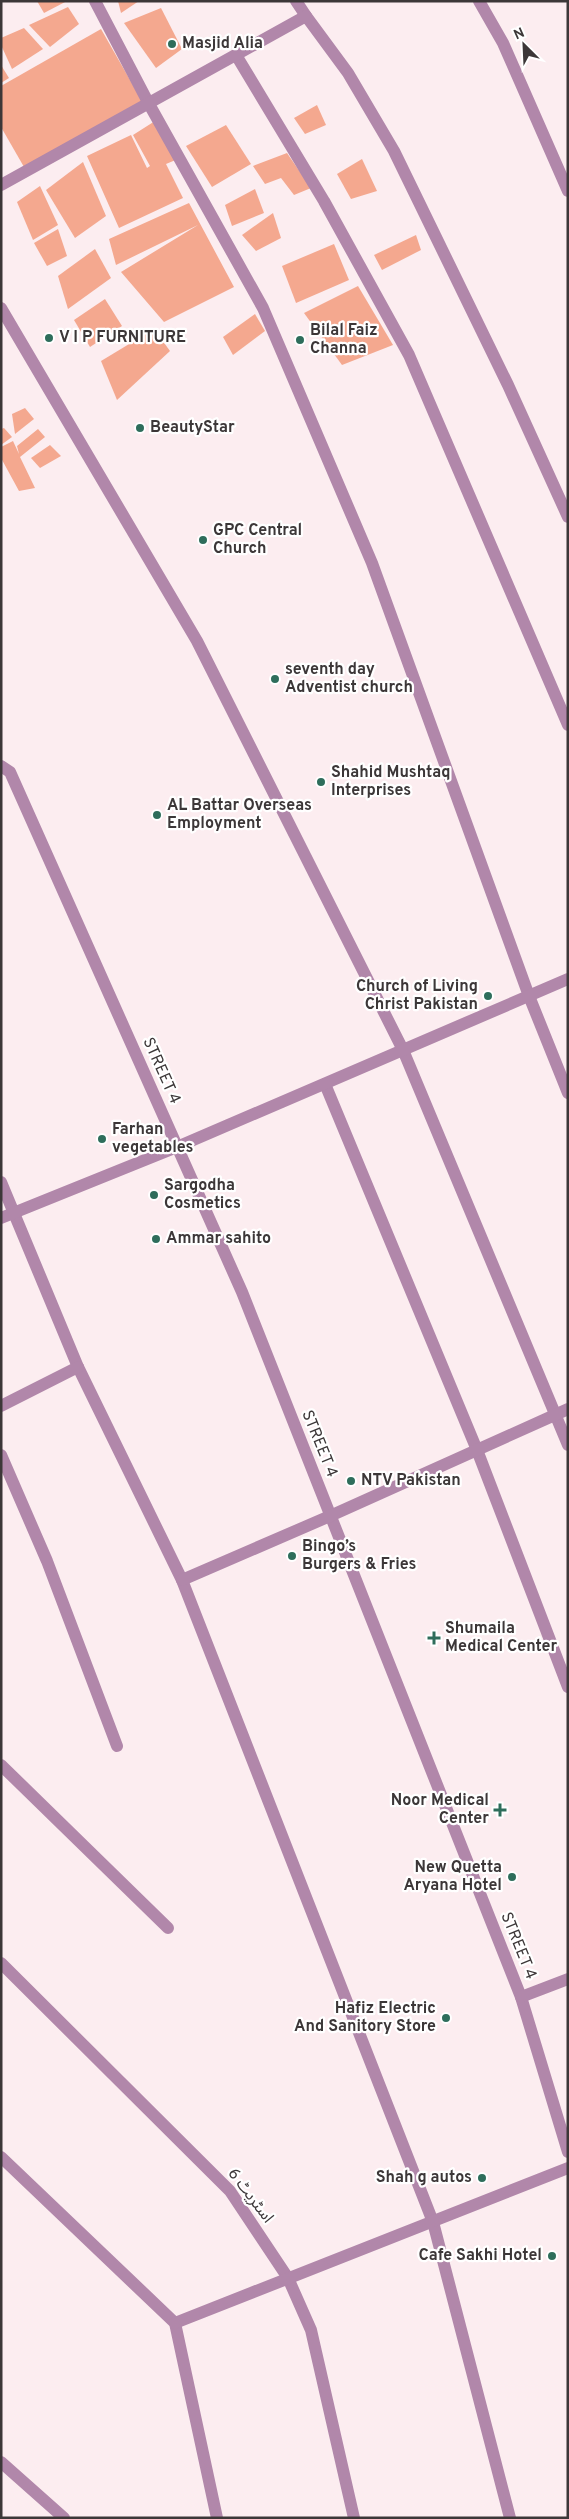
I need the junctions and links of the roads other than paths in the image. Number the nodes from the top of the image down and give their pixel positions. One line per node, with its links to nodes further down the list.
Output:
1 (95, 1): 6 (street)
2 (296, 1): 4 (street)
3 (479, 1): 8 (street)
4 (306, 16): 5 (street); 10 (street)
5 (236, 55): 6 (street); 11 (street)
6 (149, 104): 7 (street); 14 (street)
7 (1, 185)
8 (568, 191)
9 (1, 308): 15 (street)
10 (568, 517)
11 (568, 725)
12 (1, 766): 18 (street, STREET 4)
13 (568, 979): 14 (street)
14 (529, 996): 15 (street); 17 (street)
15 (403, 1050): 16 (street); 25 (street)
16 (325, 1084): 18 (street); 27 (street)
17 (568, 1093)
18 (177, 1147): 20 (street); 29 (street, STREET 4)
19 (1, 1182): 20 (street)
20 (14, 1212): 21 (street); 22 (street)
21 (1, 1218)
22 (78, 1367): 23 (street); 30 (street)
23 (1, 1406)
24 (568, 1409): 25 (street)
25 (556, 1415): 26 (street); 27 (street)
26 (568, 1445)
27 (477, 1450): 29 (street); 31 (street)
28 (1, 1455): 32 (street)
29 (330, 1516): 30 (street); 37 (street, STREET 4)
30 (182, 1580): 41 (street)
31 (568, 1686)
32 (116, 1746)
33 (1, 1765): 34 (street)
34 (168, 1928)
35 (1, 1963): 42 (street, اسٹریٹ 6)
36 (568, 1979): 37 (street)
37 (521, 1997): 38 (street, STREET 4)
38 (568, 2152)
39 (1, 2157): 43 (street)
40 (568, 2168): 41 (street)
41 (433, 2222): 42 (street); 48 (street)
42 (288, 2278): 43 (street); 47 (street, اسٹریٹ 6)
43 (175, 2323): 46 (street)
44 (1, 2462): 45 (street)
45 (64, 2518)
46 (217, 2518)
47 (354, 2518)
48 (510, 2518)

